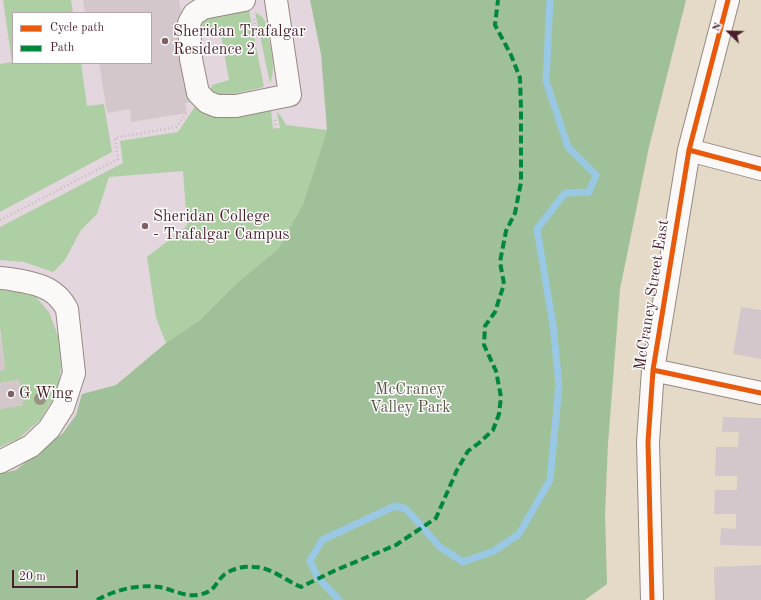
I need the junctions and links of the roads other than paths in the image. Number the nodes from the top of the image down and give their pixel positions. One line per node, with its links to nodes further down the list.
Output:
1 (244, 0): 2 (street)
2 (276, 0)
3 (728, 0): 4 (street, McCraney Street East)
4 (689, 150): 5 (street); 7 (street, McCraney Street East)
5 (761, 169)
6 (0, 278): 9 (street)
7 (653, 370): 8 (street); 10 (street, McCraney Street East)
8 (761, 393)
9 (0, 462)
10 (652, 600)

